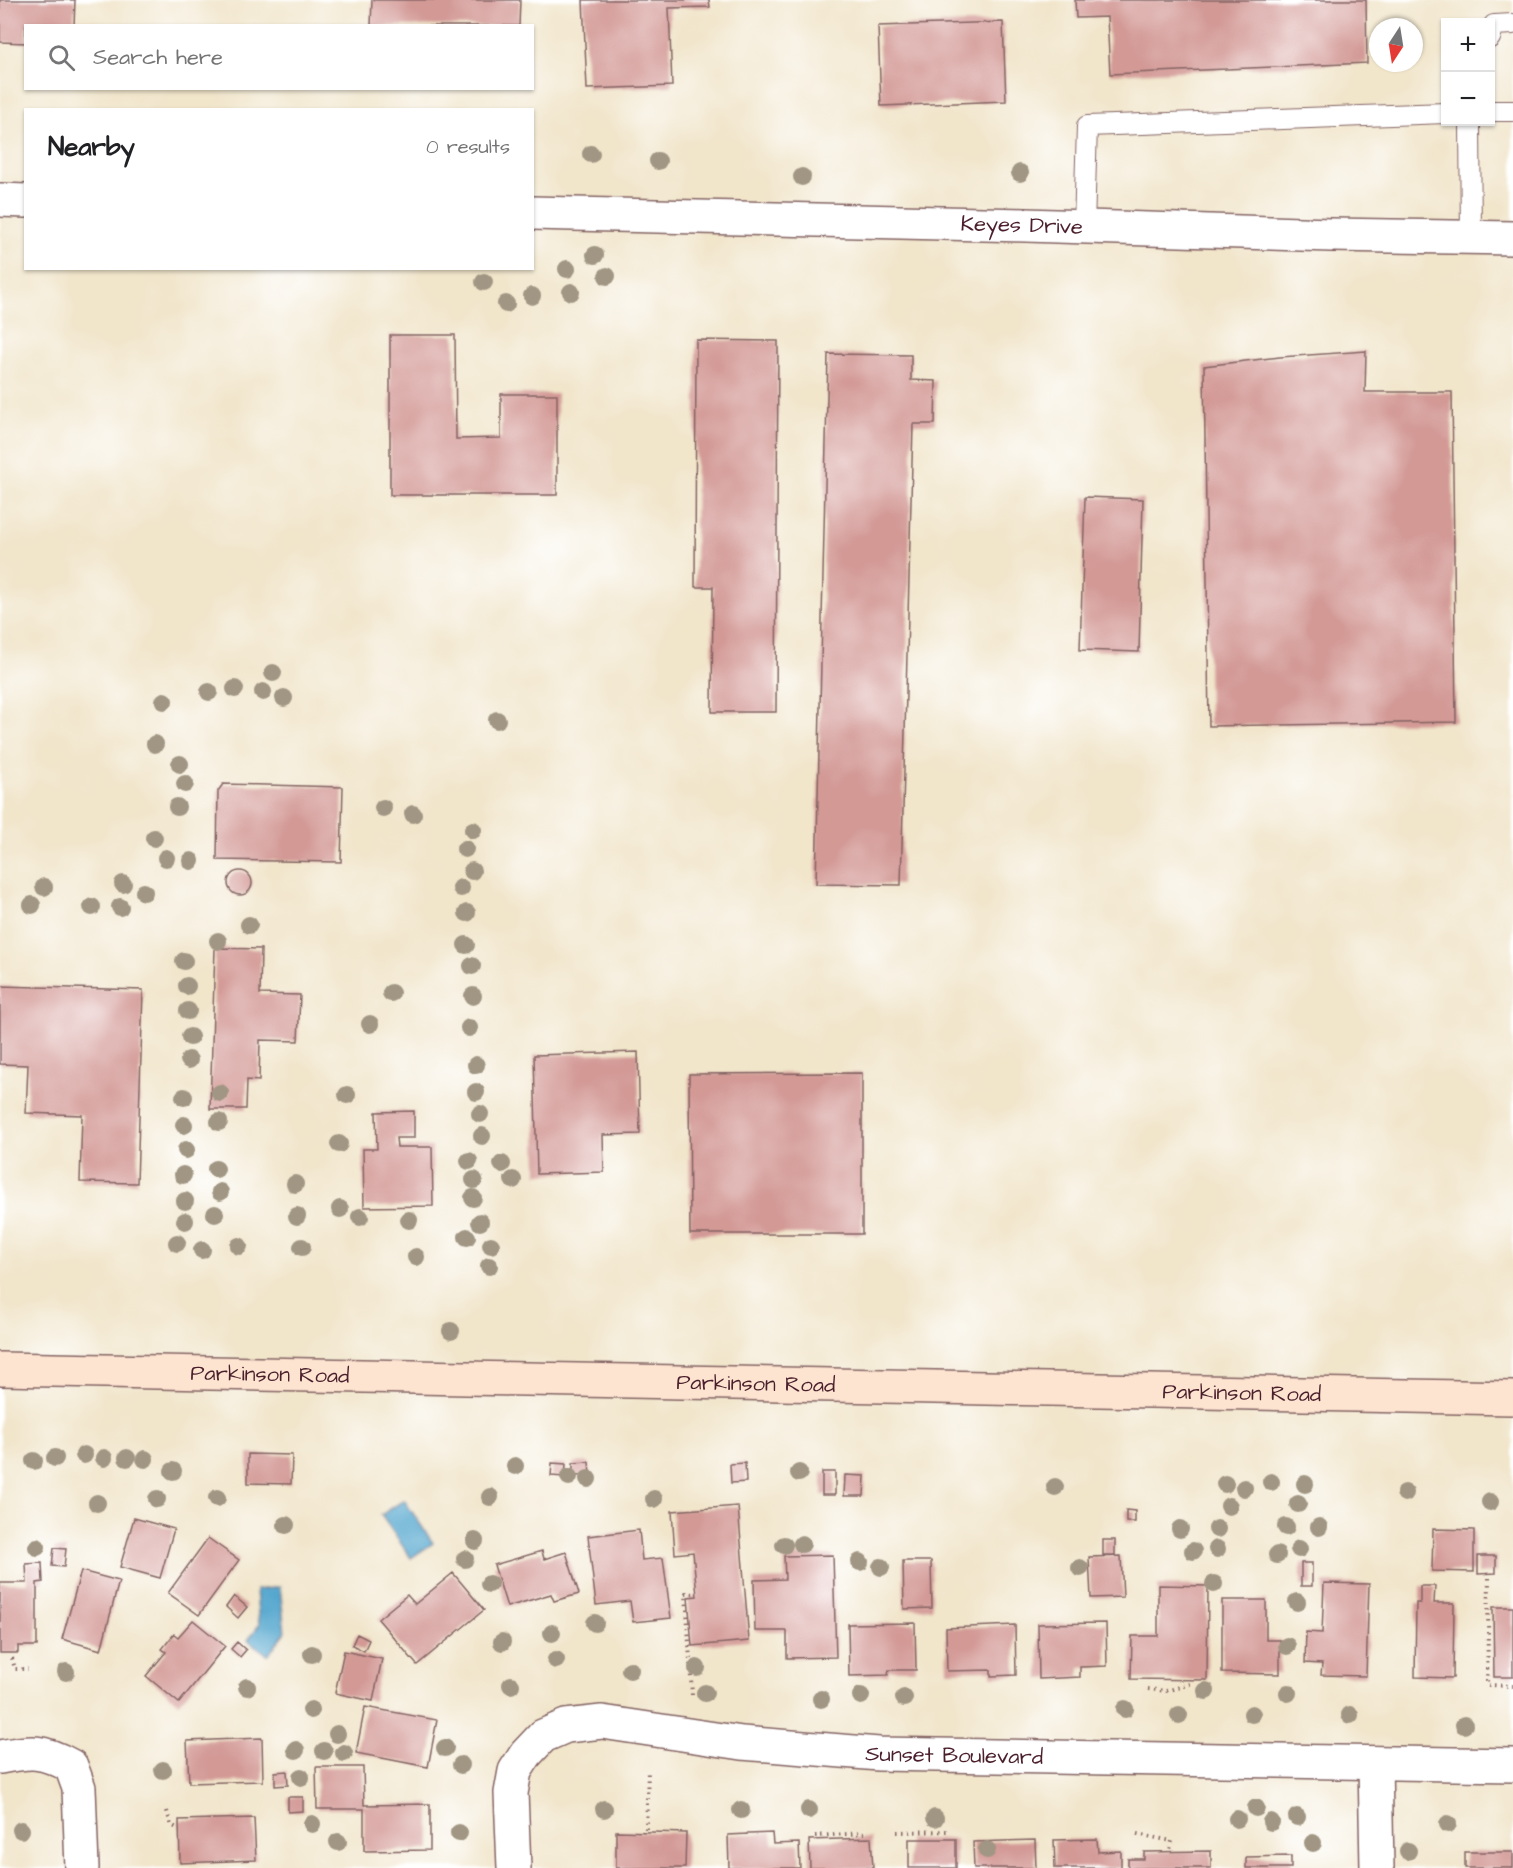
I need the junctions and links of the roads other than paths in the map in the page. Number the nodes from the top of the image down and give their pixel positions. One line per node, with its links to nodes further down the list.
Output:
1 (1513, 24): 2 (lane)
2 (1495, 25)
3 (1495, 111): 4 (lane)
4 (1513, 111)
5 (1441, 112): 10 (lane)
6 (1470, 126): 11 (lane)
7 (0, 200): 8 (street)
8 (24, 201)
9 (534, 213): 10 (street, Keyes Drive)
10 (1084, 226): 11 (street, Keyes Drive)
11 (1471, 238): 12 (street, Keyes Drive)
12 (1513, 238)
13 (0, 1369): 14 (main road, Parkinson Road)
14 (1513, 1398)
15 (0, 1757): 18 (street)
16 (1375, 1763): 17 (street, Sunset Boulevard); 19 (street, Sunset Boulevard); 20 (street)
17 (1513, 1765)
18 (82, 1868)
19 (514, 1868)
20 (1377, 1868)

